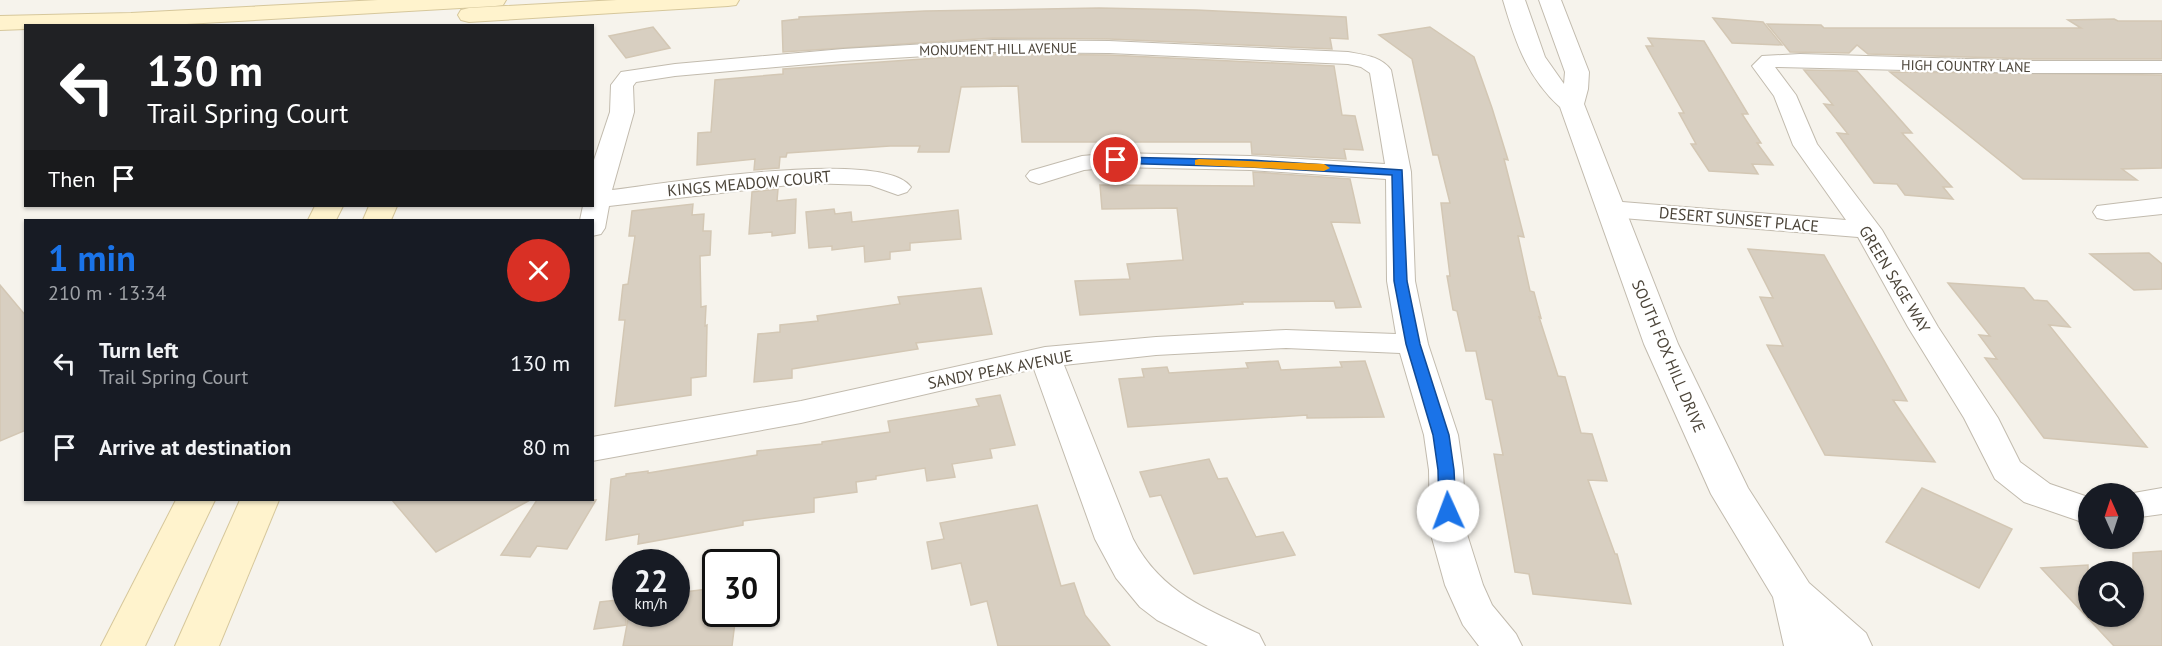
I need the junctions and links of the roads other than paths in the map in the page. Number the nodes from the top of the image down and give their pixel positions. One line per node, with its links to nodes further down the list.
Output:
1 (495, 0): 5 (main road)
2 (728, 0): 5 (main road)
3 (1514, 0): 13 (street, SOUTH FOX HILL DRIVE)
4 (1550, 0): 13 (street)
5 (466, 10): 6 (main road)
6 (422, 12): 7 (main road); 8 (main road)
7 (0, 23)
8 (294, 24)
9 (0, 38): 10 (main road)
10 (24, 38)
11 (1770, 61): 12 (street, HIGH COUNTRY LANE); 20 (street, GREEN SAGE WAY)
12 (2162, 67)
13 (1571, 104): 18 (street, SOUTH FOX HILL DRIVE)
14 (1398, 172): 15 (street); 17 (street, MONUMENT HILL AVENUE); 24 (street)
15 (1039, 176)
16 (898, 186): 17 (street, KINGS MEADOW COURT)
17 (599, 199): 22 (street)
18 (1606, 199): 20 (street, DESERT SUNSET PLACE); 23 (street, DESERT SUNSET PLACE); 32 (street, SOUTH FOX HILL DRIVE)
19 (2162, 206): 21 (street)
20 (1851, 208): 23 (street, GREEN SAGE WAY)
21 (2106, 212)
22 (594, 220)
23 (1869, 230): 31 (street, GREEN SAGE WAY)
24 (1413, 344): 25 (street, SANDY PEAK AVENUE); 36 (street)
25 (1045, 357): 26 (street, SANDY PEAK AVENUE); 35 (street)
26 (594, 449)
27 (195, 501): 33 (main road)
28 (259, 501): 34 (main road)
29 (2162, 501): 30 (street)
30 (2144, 503)
31 (2078, 507)
32 (1794, 595): 37 (street, SOUTH FOX HILL DRIVE); 38 (street, SOUTH FOX HILL DRIVE)
33 (123, 646)
34 (197, 646)
35 (1245, 646)
36 (1502, 646)
37 (1806, 646)
38 (1850, 646)

